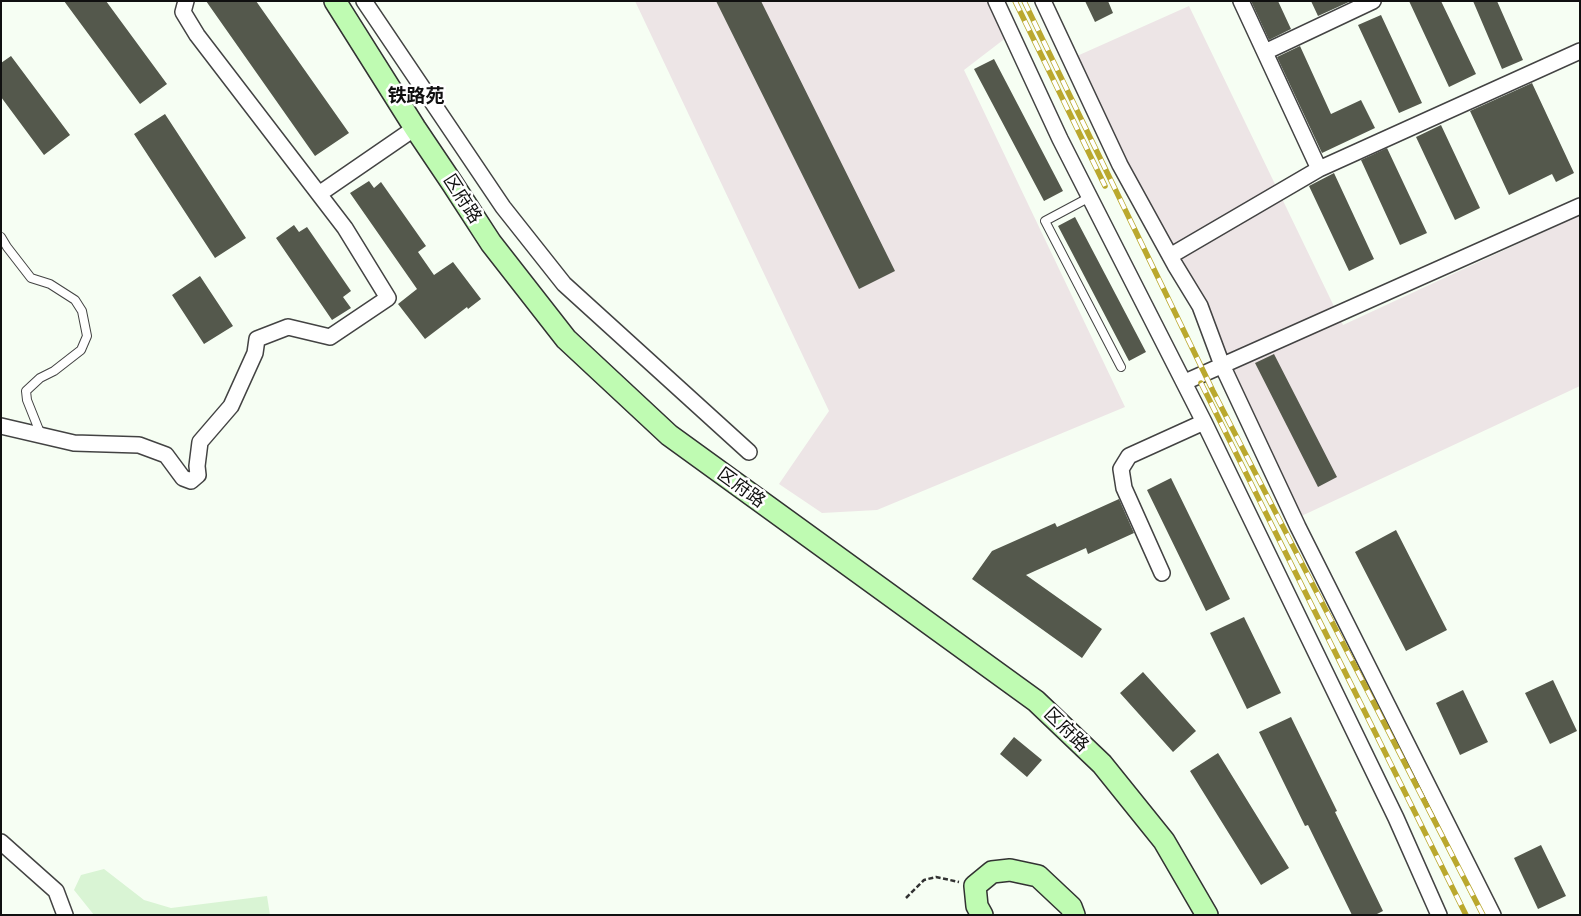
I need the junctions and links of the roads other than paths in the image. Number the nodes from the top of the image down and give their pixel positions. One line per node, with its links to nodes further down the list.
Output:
1 (186, 1): 12 (street)
2 (335, 1): 10 (main road, 区府路)
3 (364, 1): 23 (street)
4 (996, 1): 13 (street)
5 (1043, 1): 16 (street)
6 (1241, 1): 9 (street)
7 (1373, 1): 9 (street)
8 (1580, 51): 11 (street)
9 (1265, 52): 11 (street)
10 (414, 128): 12 (street); 29 (main road, 区府路)
11 (1319, 170): 16 (street)
12 (319, 194): 22 (street)
13 (1090, 197): 18 (lane); 19 (street)
14 (1580, 206): 17 (street)
15 (1, 237): 22 (lane)
16 (1170, 256): 17 (street)
17 (1222, 365): 19 (street); 31 (street)
18 (1121, 368)
19 (1184, 382): 20 (street)
20 (1204, 422): 24 (street); 30 (street)
21 (1, 426): 22 (street)
22 (41, 435)
23 (750, 452)
24 (1162, 573)
25 (1, 842): 26 (street)
26 (65, 915)
27 (982, 915): 28 (main road)
28 (1074, 915)
29 (1207, 915)
30 (1439, 915)
31 (1493, 915)

